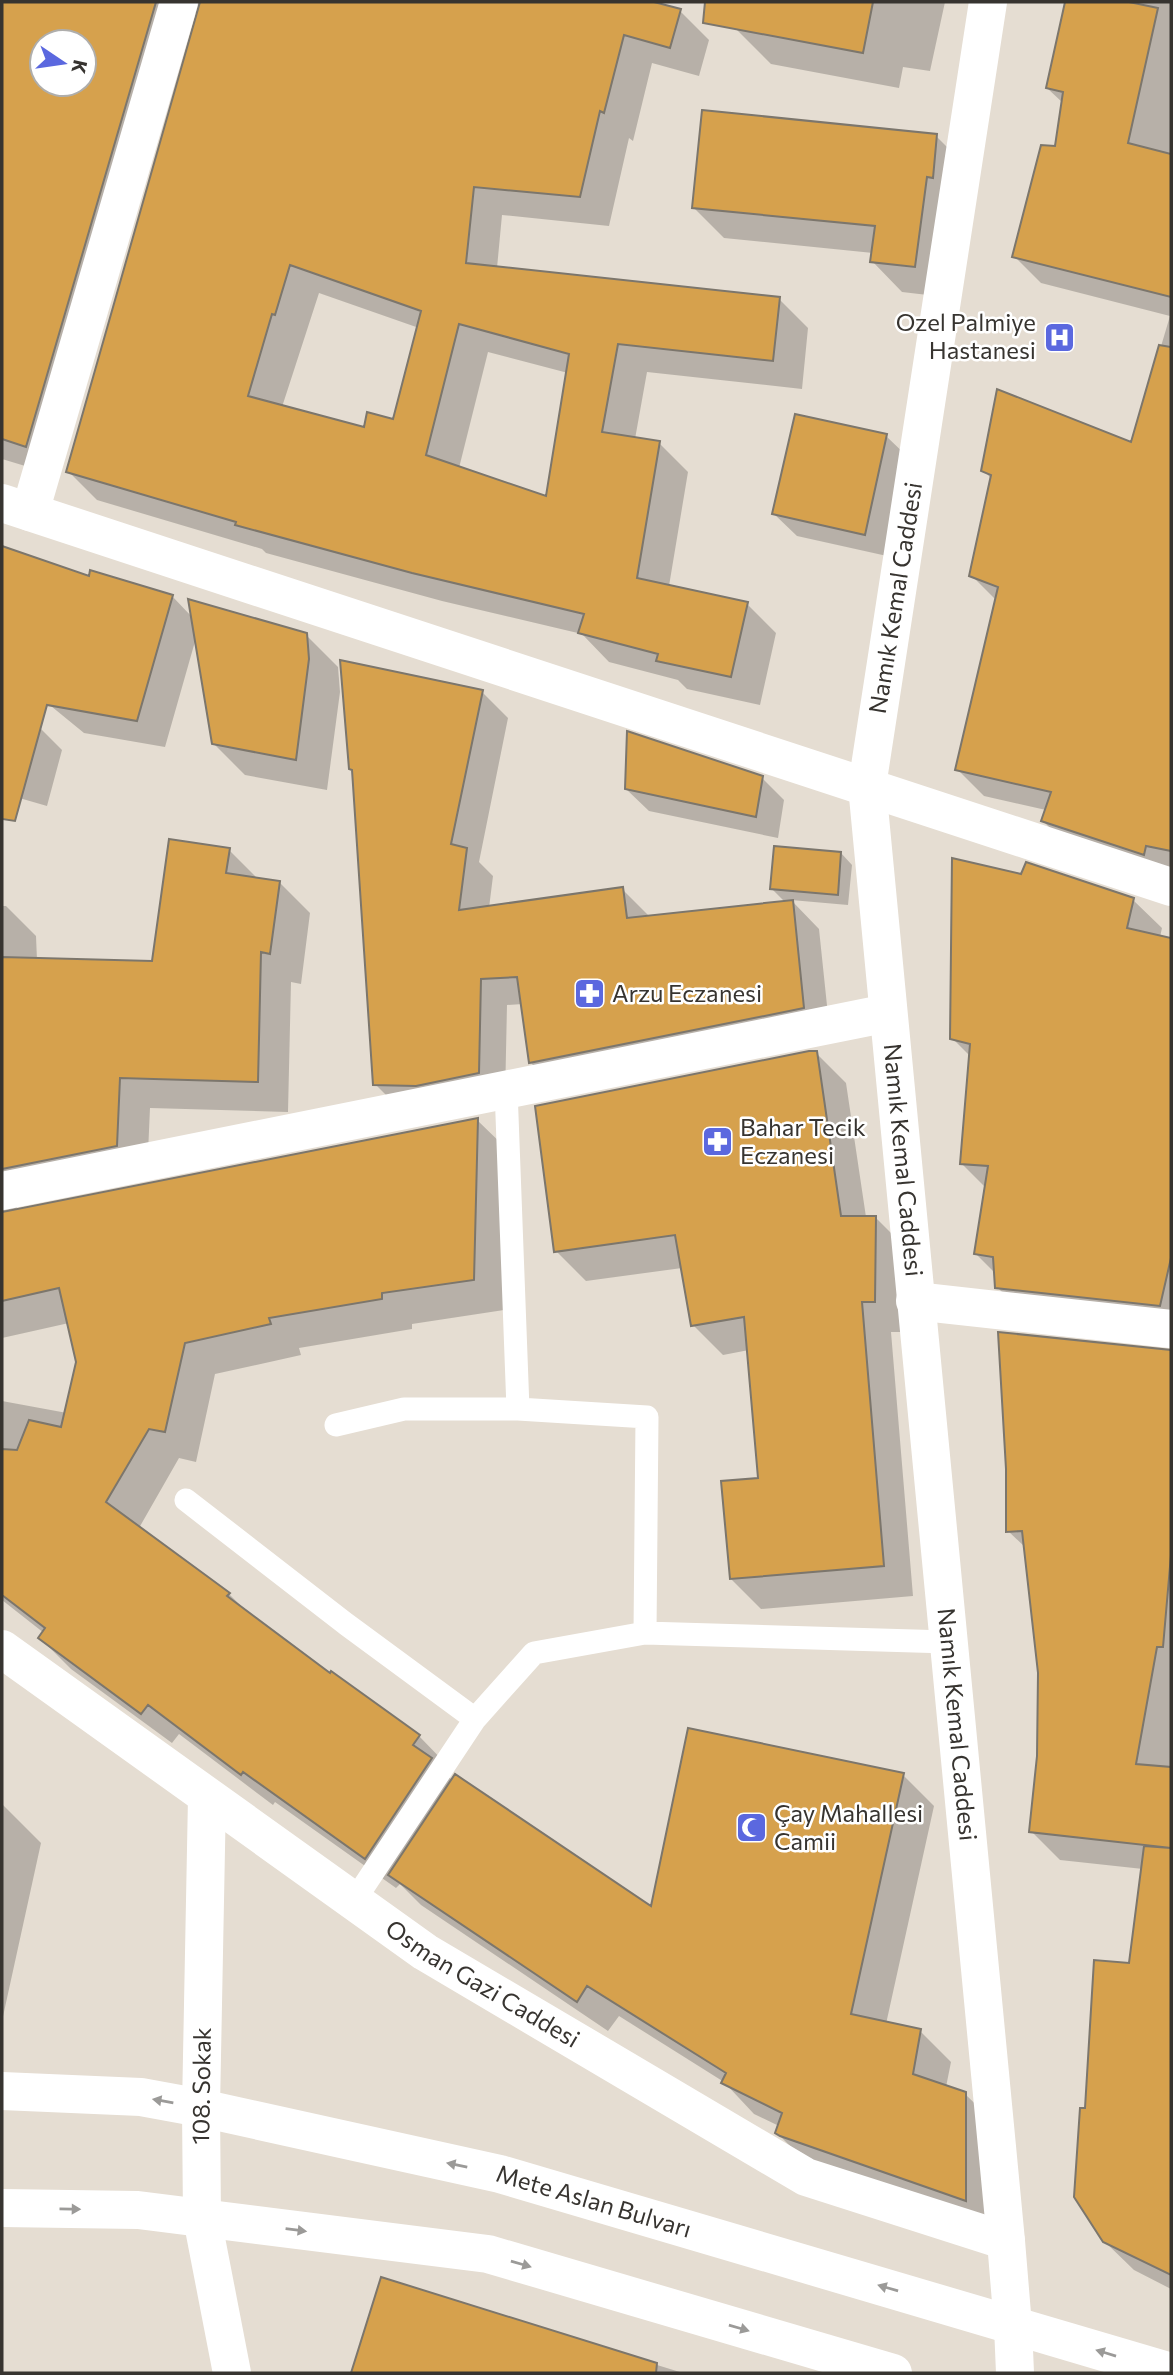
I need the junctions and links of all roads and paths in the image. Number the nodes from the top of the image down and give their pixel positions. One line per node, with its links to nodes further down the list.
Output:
1 (179, 2): 3 (street)
2 (988, 2): 4 (street, Namık Kemal Caddesi)
3 (16, 508): 4 (street)
4 (867, 786): 5 (street); 6 (street, Namık Kemal Caddesi)
5 (1171, 887)
6 (888, 1013): 7 (street); 9 (street, Namık Kemal Caddesi)
7 (506, 1089): 8 (street); 11 (lane)
8 (2, 1191)
9 (915, 1301): 10 (street); 15 (street, Namık Kemal Caddesi)
10 (1171, 1329)
11 (518, 1409): 12 (lane); 14 (lane)
12 (337, 1425)
13 (186, 1500): 17 (lane)
14 (645, 1633): 15 (lane); 17 (lane)
15 (948, 1642): 24 (street, Namık Kemal Caddesi)
16 (2, 1649): 18 (street, Osman Gazi Caddesi)
17 (475, 1719): 19 (lane)
18 (207, 1797): 19 (street, Osman Gazi Caddesi); 21 (street, 108. Sokak)
19 (354, 1901): 24 (street, Osman Gazi Caddesi)
20 (2, 2091): 21 (street, Mete Aslan Bulvarı, one-way to 20)
21 (201, 2108): 23 (street, 108. Sokak); 25 (street, Mete Aslan Bulvarı, one-way to 21)
22 (2, 2208): 23 (street, one-way to 23)
23 (202, 2218): 27 (street, 108. Sokak); 28 (street, one-way to 28)
24 (1006, 2241): 25 (street, Namık Kemal Caddesi)
25 (1013, 2326): 26 (street, Mete Aslan Bulvarı, one-way to 25); 29 (street, Namık Kemal Caddesi)
26 (1171, 2372)
27 (232, 2373)
28 (893, 2373)
29 (1015, 2373)

